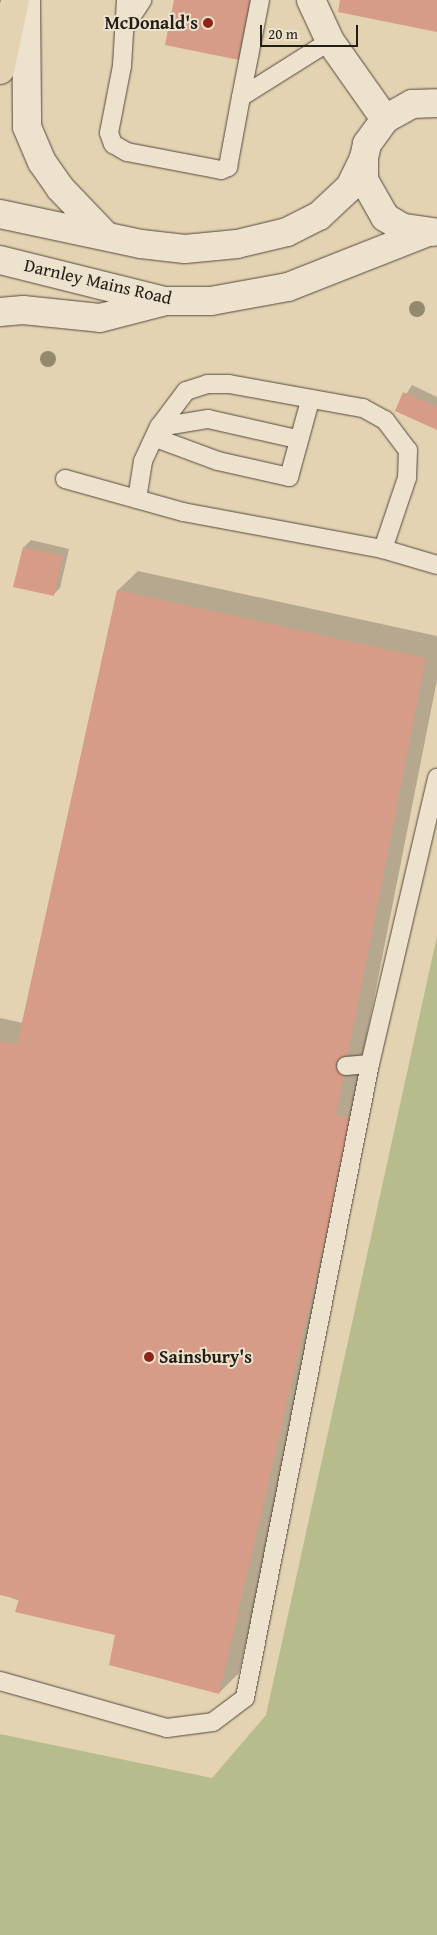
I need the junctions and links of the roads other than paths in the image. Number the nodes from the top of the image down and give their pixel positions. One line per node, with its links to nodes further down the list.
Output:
1 (15, 0): 9 (main road)
2 (26, 0): 16 (street)
3 (126, 0): 7 (lane)
4 (142, 0): 7 (lane)
5 (260, 0): 10 (lane)
6 (312, 0): 8 (street)
7 (125, 25): 10 (lane)
8 (330, 41): 10 (lane); 12 (street)
9 (0, 70)
10 (241, 97)
11 (434, 101): 12 (street)
12 (384, 119): 13 (street)
13 (364, 158): 15 (street); 16 (street)
14 (0, 214): 16 (street)
15 (431, 233): 18 (street, Darnley Mains Road)
16 (108, 238)
17 (0, 260): 18 (street, Darnley Mains Road)
18 (165, 301): 19 (street)
19 (0, 312)
20 (310, 402): 21 (lane); 22 (lane); 25 (lane)
21 (157, 432): 22 (lane); 22 (lane); 24 (lane)
22 (297, 438)
23 (65, 479): 24 (lane)
24 (137, 499): 25 (lane)
25 (383, 549): 26 (lane)
26 (437, 565)
27 (437, 778): 28 (lane)
28 (370, 1064): 29 (lane); 30 (lane)
29 (346, 1066)
30 (0, 1681)

